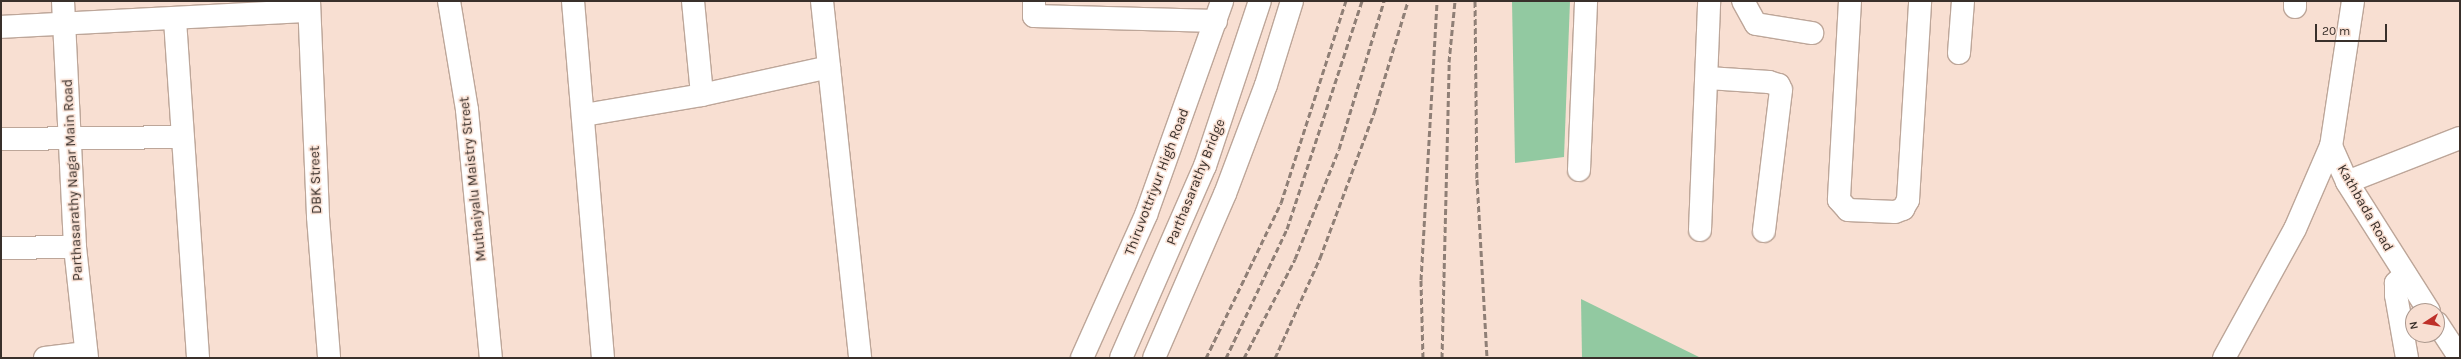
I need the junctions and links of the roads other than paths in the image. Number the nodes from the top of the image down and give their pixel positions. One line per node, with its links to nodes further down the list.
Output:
1 (64, 1): 20 (street, Parthasarathy Nagar Main Road)
2 (449, 1): 46 (street, Muthaiyalu Maistry Street)
3 (573, 1): 27 (street)
4 (693, 1): 26 (street)
5 (822, 1): 24 (street)
6 (1034, 1): 19 (street)
7 (1222, 1): 19 (street, Thiruvottriyur High Road)
8 (1260, 1): 50 (street, Parthasarathy Bridge)
9 (1292, 1): 51 (street)
10 (1586, 1): 33 (street)
11 (1709, 1): 25 (street)
12 (1742, 1): 22 (street)
13 (1850, 1): 14 (street)
14 (1920, 1)
15 (1964, 1): 23 (street)
16 (2353, 1): 32 (street)
17 (309, 6): 18 (street); 45 (street, DBK Street)
18 (175, 20): 20 (street); 29 (street)
19 (1216, 21): 49 (street, Thiruvottriyur High Road)
20 (65, 23): 21 (street); 28 (street, Parthasarathy Nagar Main Road)
21 (1, 27)
22 (1812, 33)
23 (1959, 53)
24 (829, 67): 26 (street); 48 (street)
25 (1708, 78): 35 (street); 36 (street)
26 (702, 95): 27 (street)
27 (584, 115): 47 (street)
28 (71, 137): 29 (street); 30 (street); 37 (street, Parthasarathy Nagar Main Road)
29 (182, 137): 44 (street)
30 (1, 138)
31 (2460, 138): 34 (street)
32 (2332, 146): 34 (street, Kathbada Road); 52 (street)
33 (1579, 170)
34 (2347, 182): 39 (street, Kathbada Road)
35 (1700, 230)
36 (1764, 230)
37 (75, 247): 38 (street); 42 (street, Parthasarathy Nagar Main Road)
38 (1, 248)
39 (2405, 274): 40 (street, Kathbada Road); 53 (street)
40 (2424, 303)
41 (2445, 335): 54 (street)
42 (87, 356): 43 (street)
43 (45, 358)
44 (198, 358)
45 (329, 358)
46 (491, 358)
47 (603, 358)
48 (860, 358)
49 (1082, 358)
50 (1121, 358)
51 (1154, 358)
52 (2224, 358)
53 (2407, 358)
54 (2460, 358)

